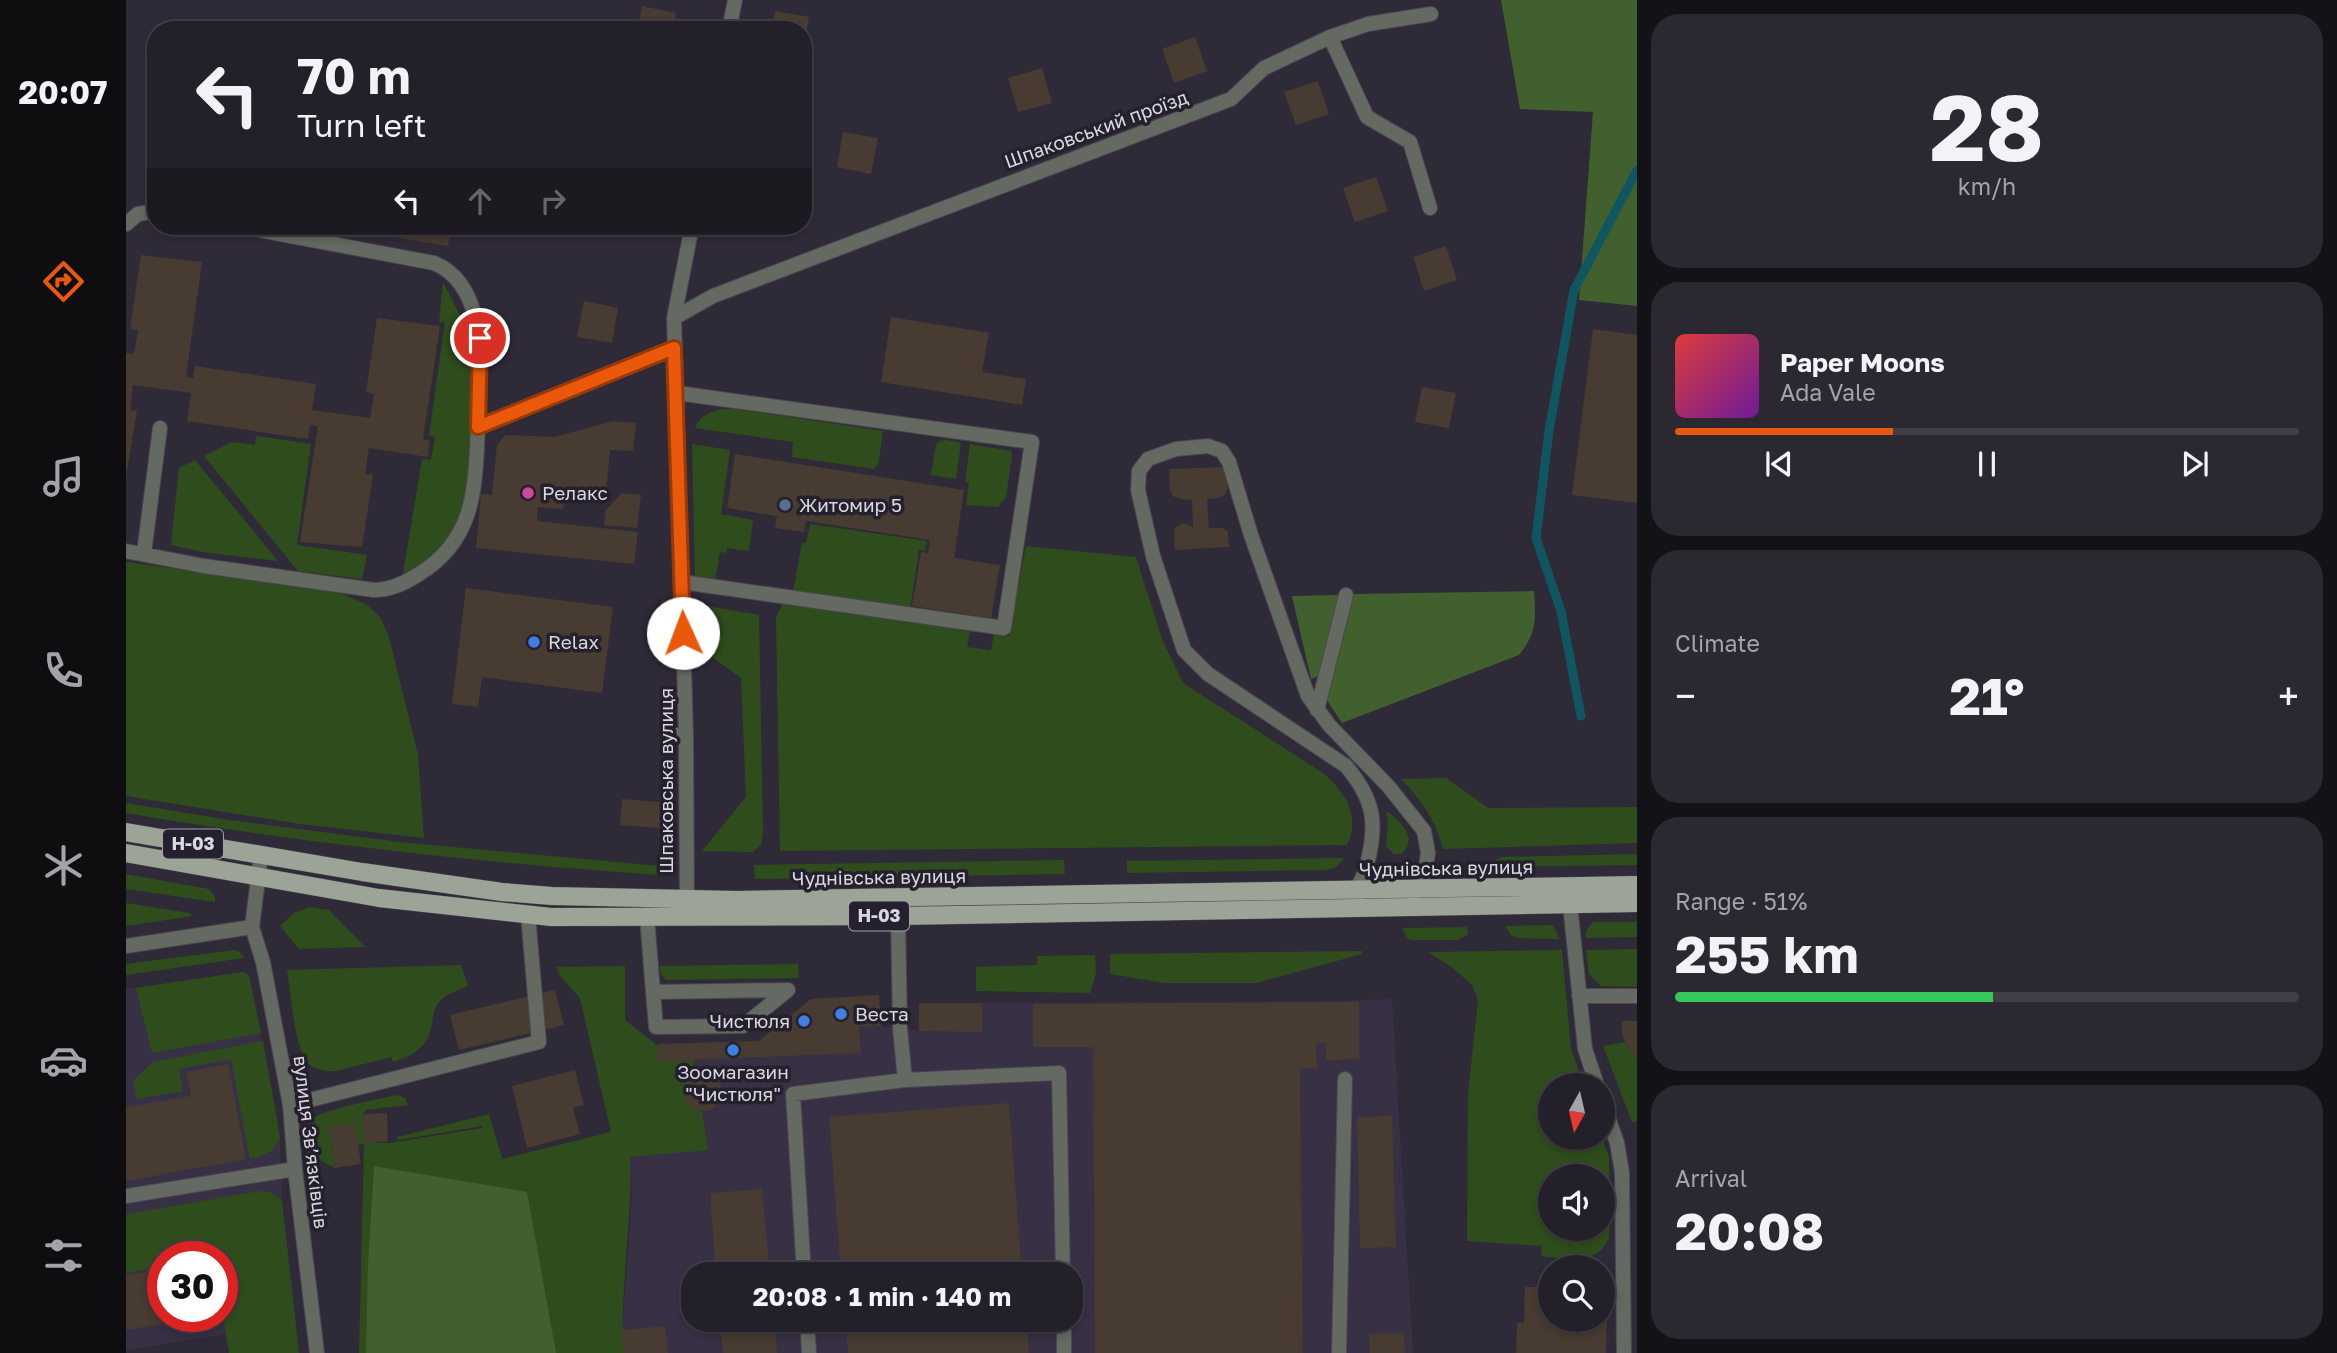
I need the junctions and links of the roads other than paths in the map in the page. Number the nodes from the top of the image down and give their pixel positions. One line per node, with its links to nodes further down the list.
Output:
1 (734, 0): 3 (street)
2 (1431, 14): 4 (street, Шпаковський проїзд)
3 (730, 21)
4 (1330, 37): 5 (street); 10 (street, Шпаковський проїзд)
5 (1430, 208)
6 (147, 212): 7 (street)
7 (126, 223)
8 (285, 235): 13 (street)
9 (690, 235): 10 (street, Шпаковська вулиця)
10 (674, 318): 11 (street, Шпаковська вулиця)
11 (674, 348): 12 (street, Шпаковська вулиця); 13 (street)
12 (677, 393): 17 (street, Шпаковська вулиця); 17 (street)
13 (478, 427): 16 (street)
14 (160, 428): 16 (street)
15 (126, 551): 16 (street)
16 (144, 553)
17 (682, 582): 31 (street, Шпаковська вулиця)
18 (1346, 595): 19 (street)
19 (1325, 680): 20 (street); 21 (street)
20 (1301, 681): 21 (street); 28 (street)
21 (1317, 710): 27 (street)
22 (126, 832): 24 (main road, Чуднівська вулиця / Н-03)
23 (126, 853): 25 (main road, Чуднівська вулиця / Н-03)
24 (261, 855): 25 (street, вулиця Звʼязківців); 31 (main road, Чуднівська вулиця / Н-03)
25 (258, 876): 33 (main road, Чуднівська вулиця / Н-03); 36 (street, вулиця Звʼязківців)
26 (1637, 885): 27 (main road, Чуднівська вулиця / Н-03)
27 (1419, 889): 28 (main road, Чуднівська вулиця / Н-03); 32 (street)
28 (1357, 899): 31 (main road, Чуднівська вулиця / Н-03); 32 (main road, Чуднівська вулиця / Н-03); 34 (main road, Чуднівська вулиця / Н-03)
29 (1637, 903): 30 (main road, Чуднівська вулиця / Н-03)
30 (1570, 904): 32 (main road, Чуднівська вулиця / Н-03); 39 (street)
31 (686, 908): 34 (main road, Чуднівська вулиця / Н-03); 35 (main road, Чуднівська вулиця / Н-03)
32 (1399, 908)
33 (528, 915): 35 (main road, Чуднівська вулиця / Н-03); 44 (street)
34 (898, 916): 43 (street)
35 (647, 917): 38 (street)
36 (252, 927): 37 (street); 44 (street, вулиця Звʼязківців)
37 (126, 946)
38 (653, 992): 38 (street)
39 (1579, 996): 40 (street); 41 (street)
40 (1637, 996)
41 (1593, 1073)
42 (1345, 1079): 55 (street)
43 (905, 1080): 48 (street); 49 (street)
44 (290, 1105): 46 (street, вулиця Звʼязківців)
45 (1615, 1137): 56 (street)
46 (295, 1169): 47 (street); 52 (street, вулиця Звʼязківців)
47 (126, 1196)
48 (803, 1262)
49 (1063, 1262)
50 (808, 1332): 53 (street)
51 (1064, 1332): 54 (street)
52 (317, 1353)
53 (809, 1353)
54 (1064, 1353)
55 (1339, 1353)
56 (1624, 1353)

